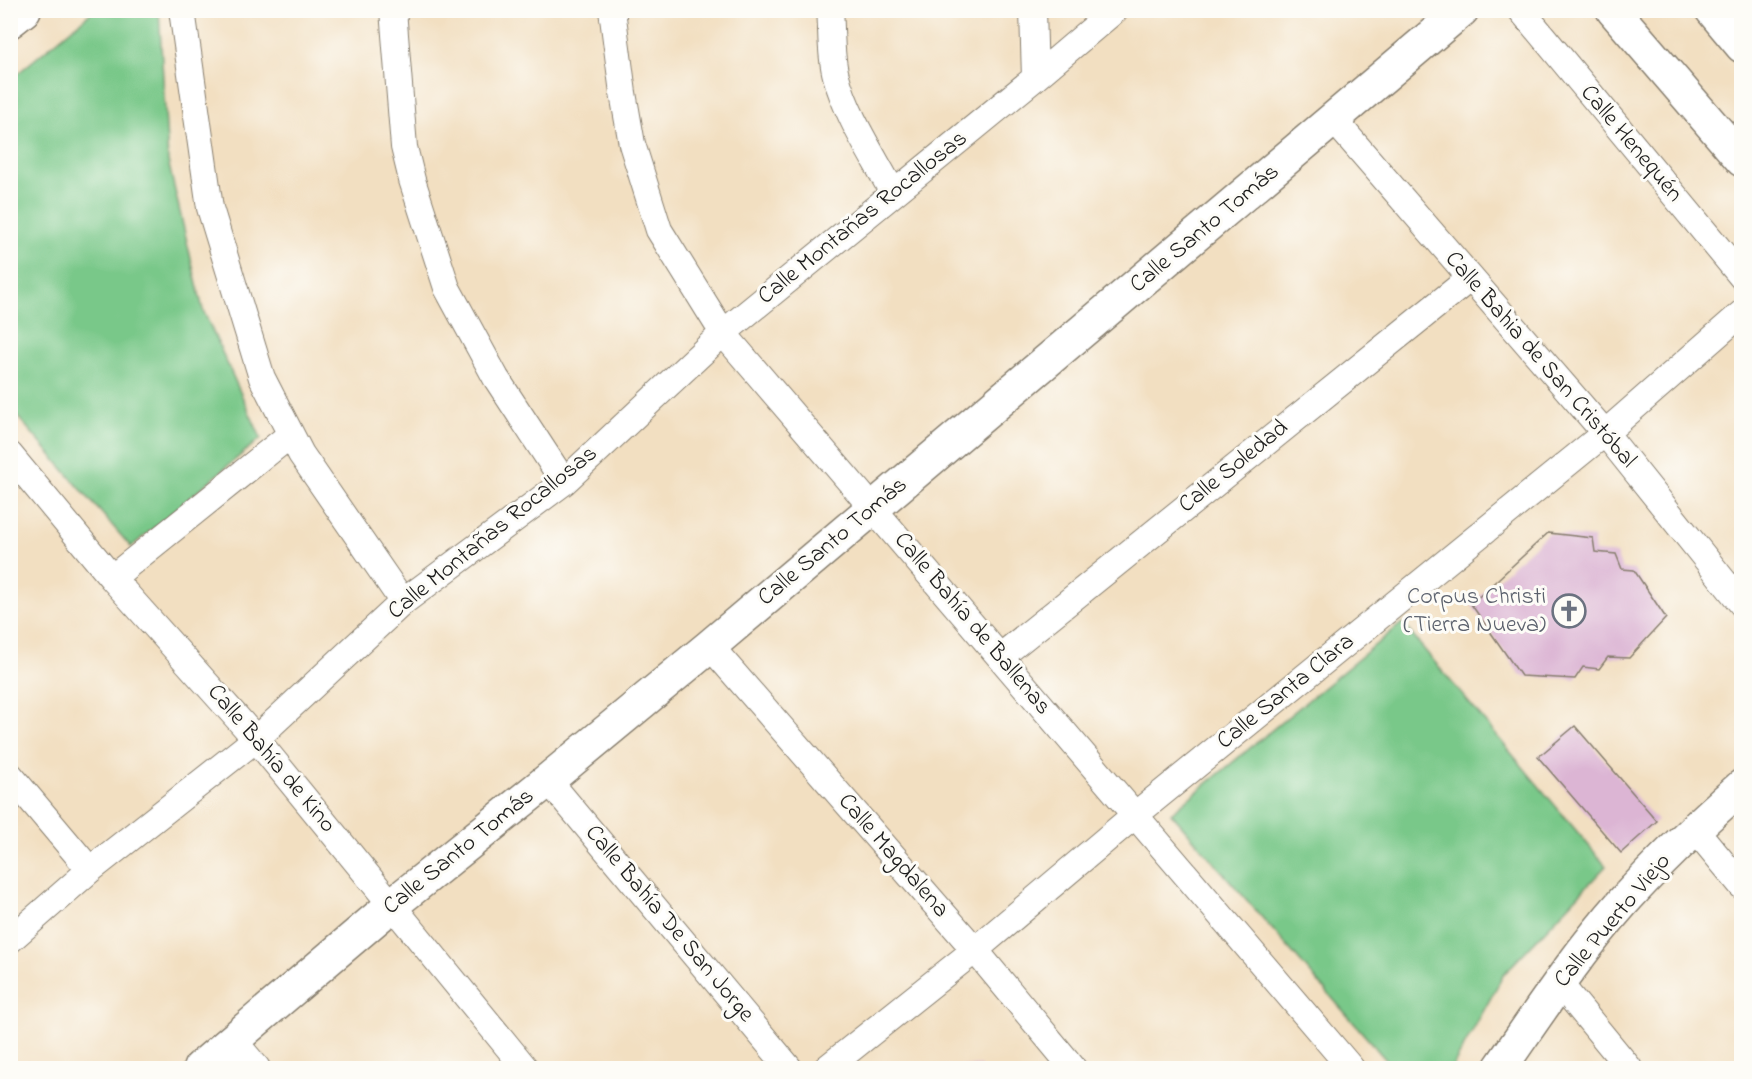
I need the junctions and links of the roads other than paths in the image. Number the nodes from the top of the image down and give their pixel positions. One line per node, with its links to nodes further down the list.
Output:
1 (24, 10): 12 (street)
2 (182, 10): 23 (street)
3 (393, 10): 25 (street)
4 (612, 10): 21 (street, Calle Bahía de Ballenas)
5 (830, 10): 17 (street)
6 (1033, 10): 14 (street)
7 (1114, 10): 14 (street, Calle Montañas Rocallosas)
8 (1462, 10): 15 (street, Calle Santo Tomás)
9 (1521, 10): 18 (street, Calle Henequén)
10 (1613, 10): 16 (street)
11 (1712, 10): 13 (street)
12 (10, 21)
13 (1742, 46)
14 (1035, 78): 17 (street, Calle Montañas Rocallosas)
15 (1334, 120): 19 (street, Calle Bahia de San Cristóbal); 26 (street, Calle Santo Tomás)
16 (1742, 160)
17 (893, 193): 21 (street, Calle Montañas Rocallosas)
18 (1742, 277)
19 (1469, 279): 22 (street, Calle Bahia de San Cristóbal); 31 (street, Calle Soledad)
20 (1742, 313): 22 (street, Calle Santa Clara)
21 (723, 333): 25 (street, Calle Montañas Rocallosas); 26 (street, Calle Bahía de Ballenas)
22 (1605, 433): 29 (street, Calle Bahia de San Cristóbal); 36 (street, Calle Santa Clara)
23 (290, 435): 27 (street); 28 (street)
24 (10, 456): 27 (street, Calle Bahía de Kino)
25 (564, 482): 28 (street, Calle Montañas Rocallosas)
26 (873, 508): 30 (street, Calle Santo Tomás); 31 (street, Calle Bahía de Ballenas)
27 (112, 578): 32 (street, Calle Bahía de Kino)
28 (403, 602): 32 (street, Calle Montañas Rocallosas)
29 (1742, 604)
30 (710, 646): 34 (street, Calle Santo Tomás); 42 (street, Calle Magdalena)
31 (1000, 657): 36 (street, Calle Bahía de Ballenas)
32 (256, 739): 38 (street, Calle Montañas Rocallosas); 40 (street, Calle Bahía de Kino)
33 (10, 775): 38 (street)
34 (548, 780): 40 (street, Calle Santo Tomás); 48 (street, Calle Bahía De San Jorge)
35 (1742, 786): 37 (street, Calle Puerto Viejo)
36 (1135, 815): 42 (street, Calle Santa Clara); 51 (street, Calle Bahía de Ballenas)
37 (1694, 828): 39 (street); 43 (street, Calle Puerto Viejo)
38 (90, 870): 41 (street, Calle Montañas Rocallosas)
39 (1742, 886)
40 (392, 905): 44 (street, Calle Santo Tomás); 47 (street, Calle Bahía de Kino)
41 (10, 940)
42 (975, 950): 49 (street, Calle Santa Clara); 50 (street, Calle Magdalena)
43 (1559, 983): 52 (street, Calle Puerto Viejo); 53 (street)
44 (234, 1041): 45 (street, Calle Santo Tomás); 46 (street)
45 (200, 1068)
46 (257, 1068)
47 (525, 1068)
48 (789, 1068)
49 (827, 1068)
50 (1073, 1068)
51 (1352, 1068)
52 (1500, 1068)
53 (1629, 1068)

